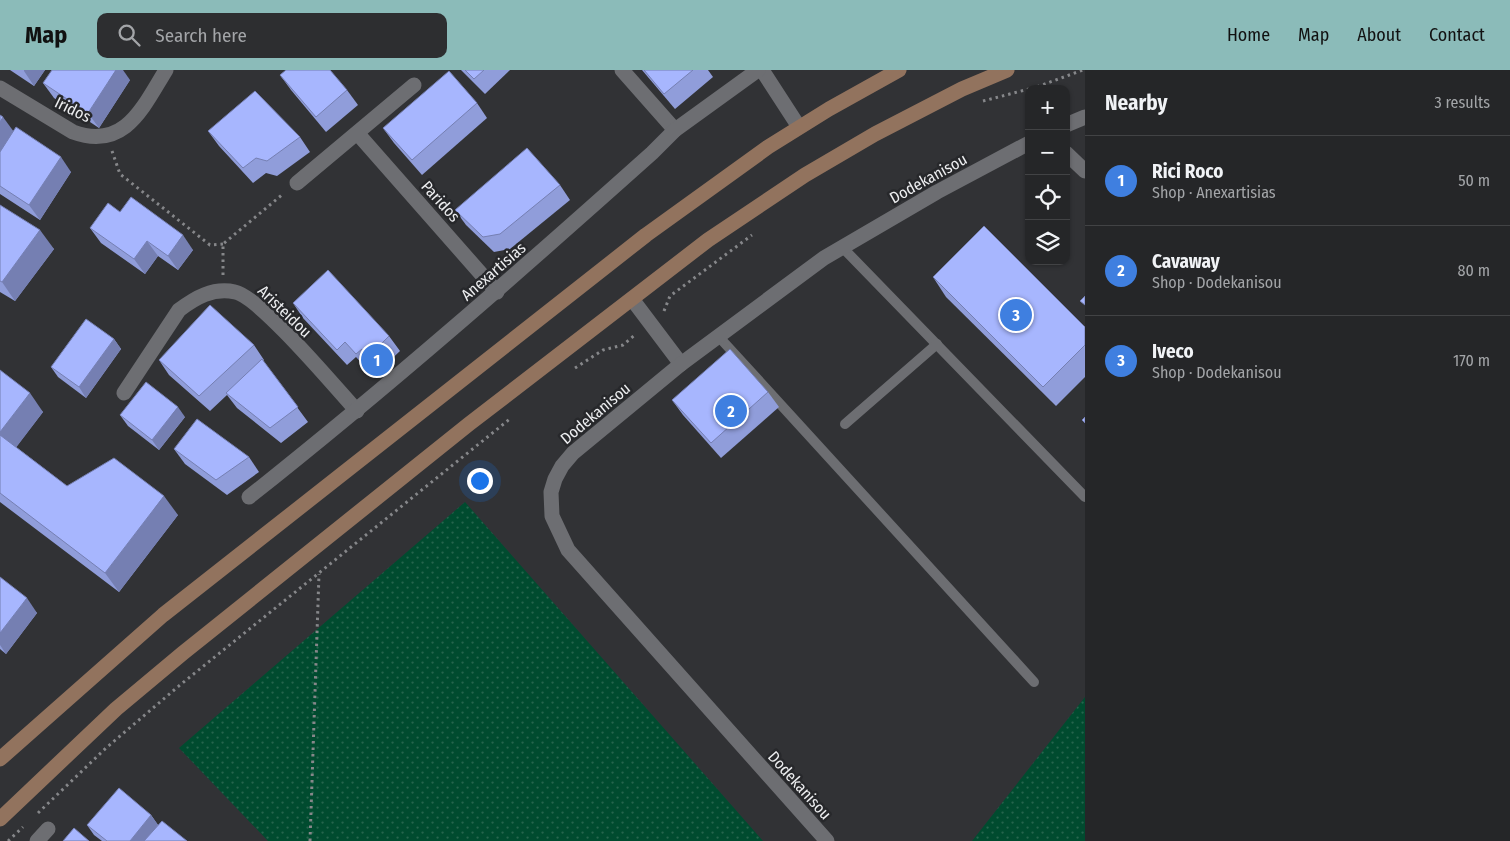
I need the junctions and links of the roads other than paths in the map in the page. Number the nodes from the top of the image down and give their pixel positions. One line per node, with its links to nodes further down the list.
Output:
1 (166, 70): 8 (street, Iridos)
2 (622, 70): 12 (street)
3 (758, 70): 12 (street, Anexartisias)
4 (762, 70): 11 (street)
5 (899, 70): 11 (main road)
6 (1007, 70): 20 (main road)
7 (414, 85): 13 (street)
8 (0, 88)
9 (1085, 117): 10 (street)
10 (1070, 123)
11 (799, 127): 30 (main road)
12 (675, 130): 19 (street, Anexartisias)
13 (358, 134): 17 (street); 19 (street, Paridos)
14 (1025, 145): 18 (street, Dodekanisou)
15 (1070, 157): 16 (street)
16 (1085, 171)
17 (297, 183)
18 (842, 247): 21 (street, Dodekanisou); 22 (lane)
19 (498, 292): 25 (street, Anexartisias)
20 (632, 299): 23 (street); 31 (main road)
21 (719, 337): 23 (street, Dodekanisou); 29 (lane)
22 (937, 344): 26 (lane); 28 (lane)
23 (681, 364): 34 (street, Dodekanisou)
24 (124, 393): 25 (street, Aristeidou)
25 (357, 411): 27 (street, Anexartisias)
26 (845, 424)
27 (250, 497)
28 (1085, 497)
29 (1034, 682)
30 (0, 759)
31 (0, 819)
32 (48, 829): 33 (street)
33 (36, 841)
34 (827, 841)

